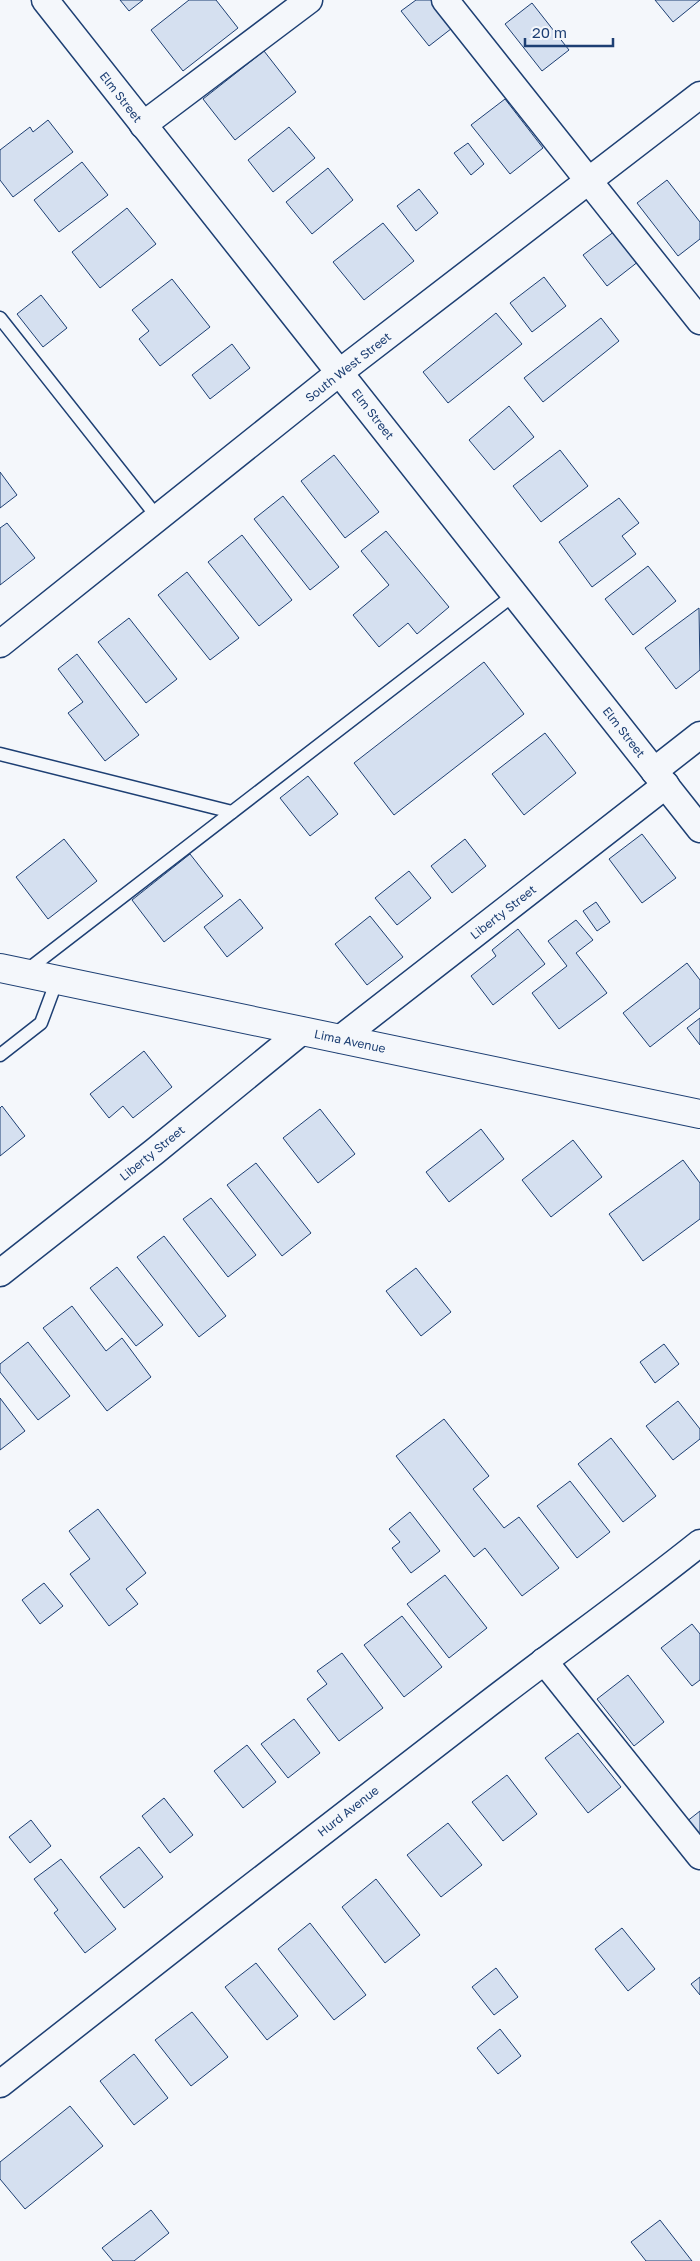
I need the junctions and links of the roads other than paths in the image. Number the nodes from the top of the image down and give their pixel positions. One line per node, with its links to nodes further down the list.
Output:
1 (45, 0): 5 (street, Elm Street)
2 (309, 0): 5 (street)
3 (445, 0): 6 (street)
4 (700, 96): 6 (street, South West Street)
5 (144, 125): 9 (street, Elm Street)
6 (588, 182): 8 (street); 9 (street, South West Street)
7 (0, 318): 10 (lane)
8 (700, 321)
9 (340, 372): 10 (street, South West Street); 11 (street, Elm Street)
10 (158, 518): 12 (street, South West Street)
11 (515, 594): 15 (street, Elm Street); 16 (lane)
12 (0, 644)
13 (700, 735): 15 (street, Liberty Street)
14 (0, 754): 16 (lane)
15 (660, 778): 17 (street, Elm Street); 21 (street, Liberty Street)
16 (232, 812): 18 (lane)
17 (700, 829)
18 (12, 971): 19 (main road, Lima Avenue)
19 (57, 980): 20 (main road, Lima Avenue); 22 (lane)
20 (302, 1032): 21 (main road, Lima Avenue); 24 (street, Liberty Street)
21 (340, 1039): 23 (main road, Lima Avenue)
22 (0, 1055)
23 (700, 1114)
24 (0, 1273)
25 (700, 1543): 26 (street, Hurd Avenue)
26 (544, 1661): 27 (street); 28 (street, Hurd Avenue)
27 (700, 1856)
28 (0, 2084)

